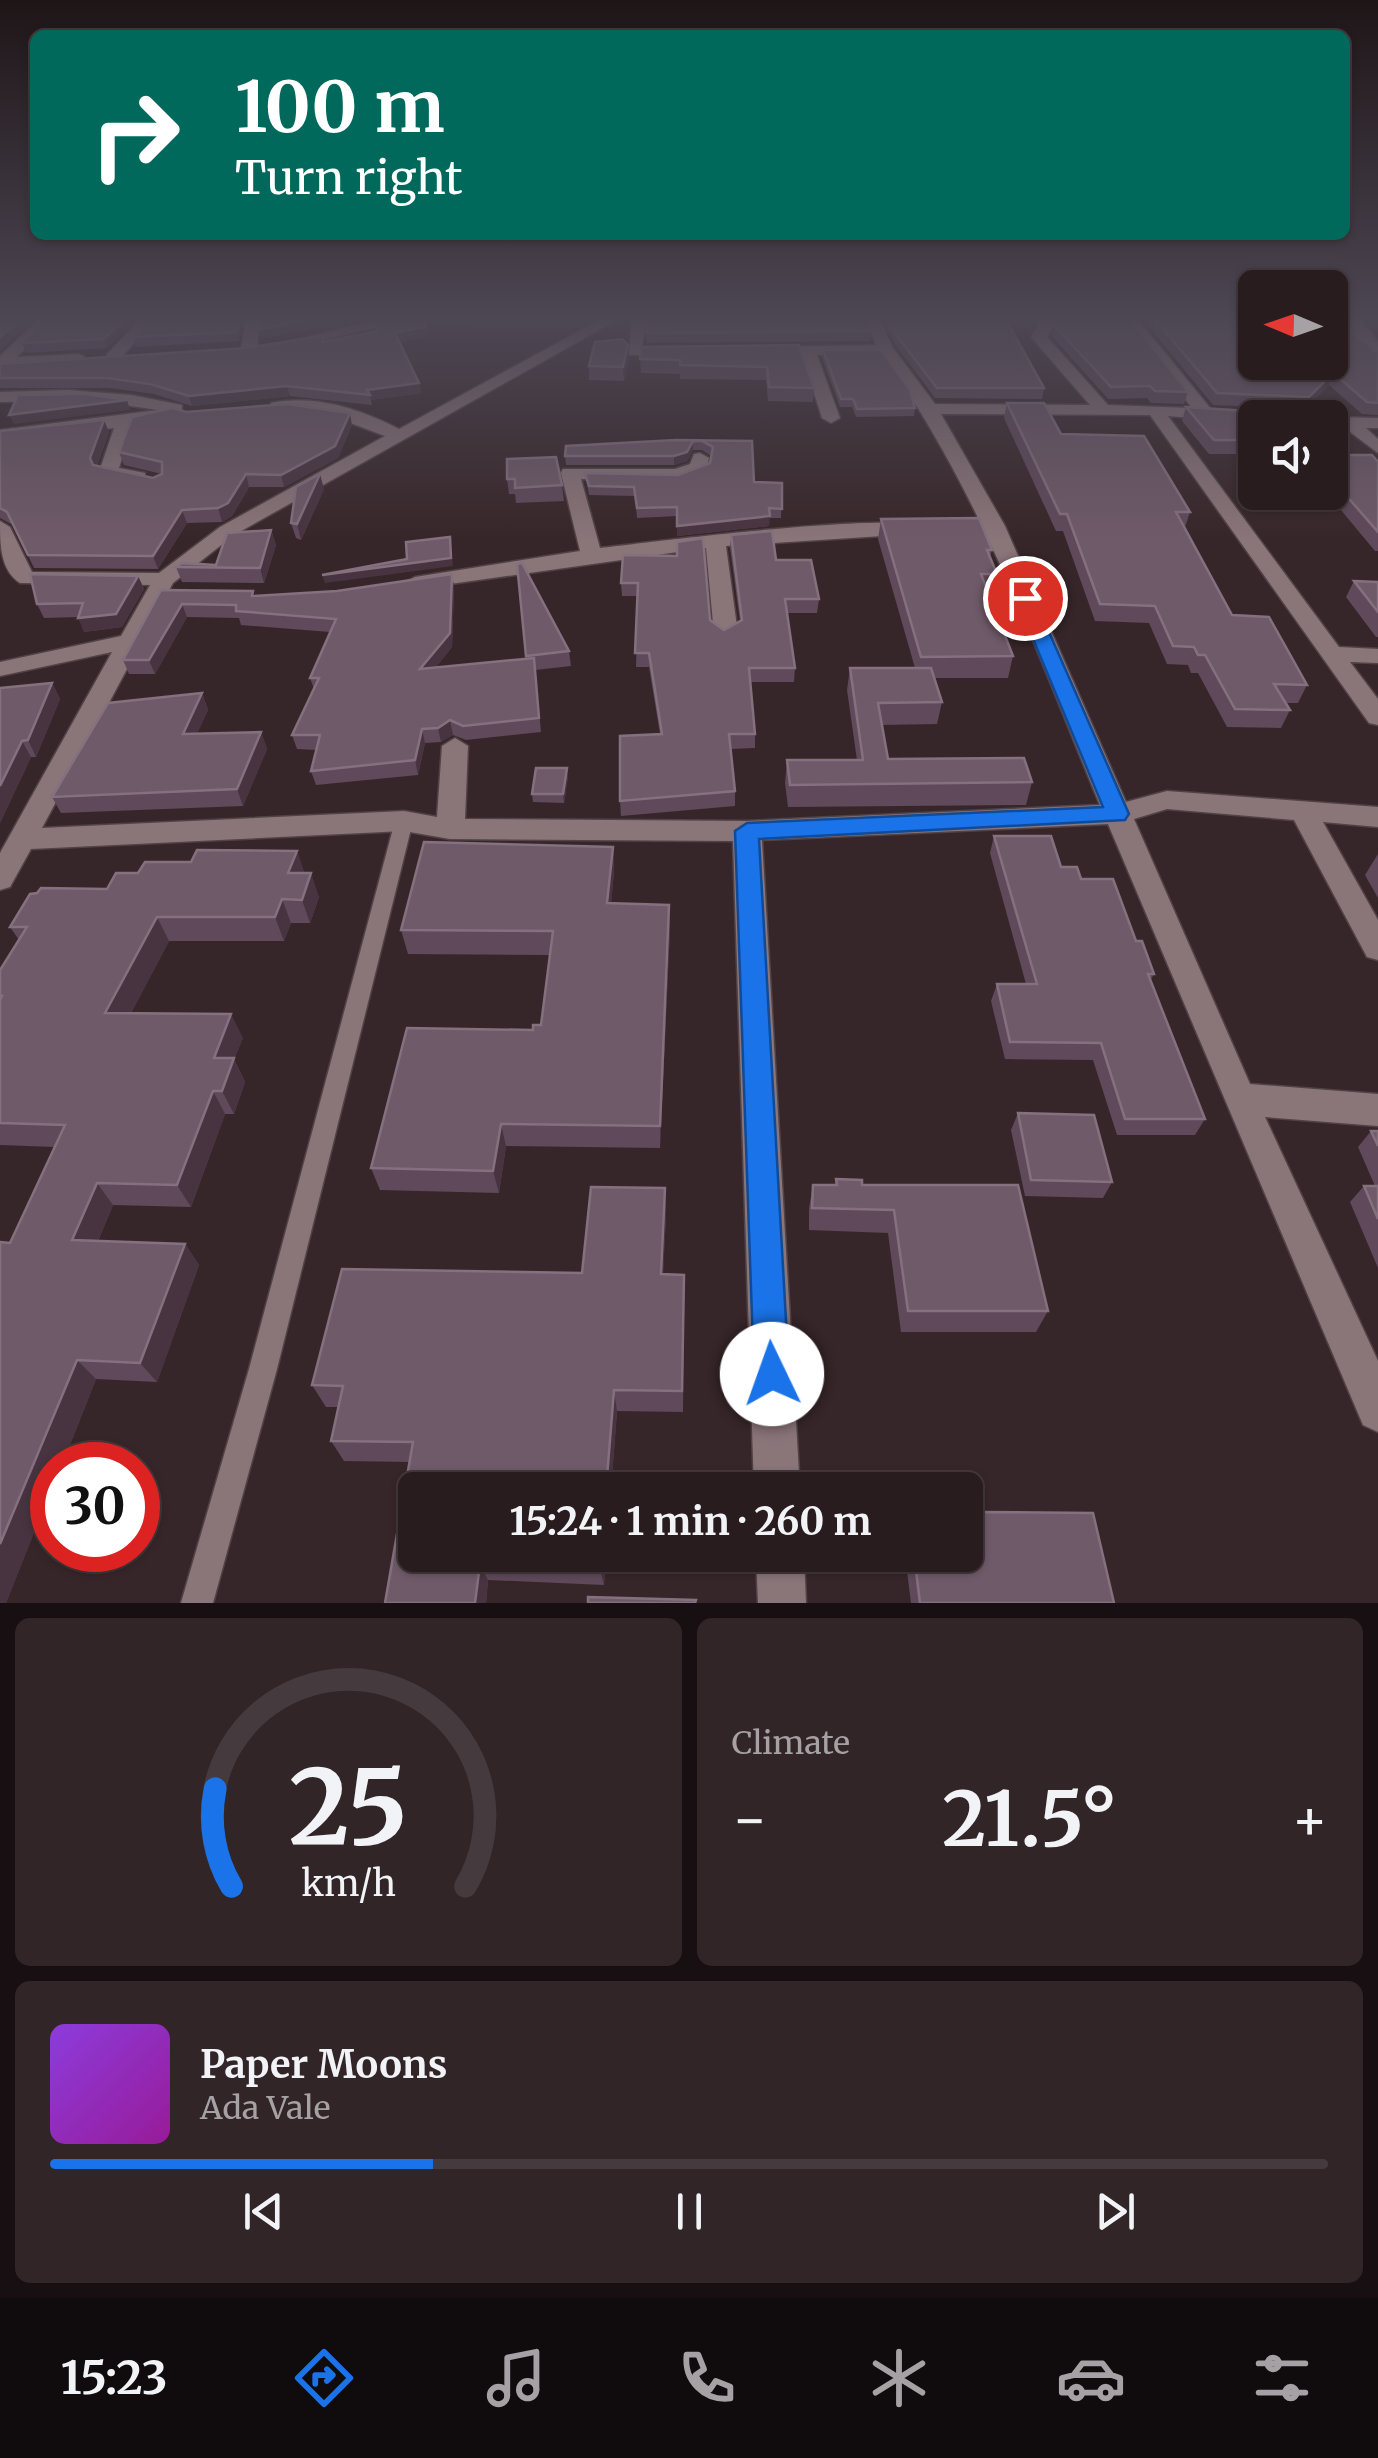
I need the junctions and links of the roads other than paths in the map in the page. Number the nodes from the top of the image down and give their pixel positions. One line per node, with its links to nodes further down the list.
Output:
1 (474, 391): 18 (street)
2 (822, 391): 13 (street)
3 (917, 391): 7 (street)
4 (1087, 391): 8 (street)
5 (1187, 391): 11 (street)
6 (0, 397): 14 (street)
7 (930, 409): 8 (street); 36 (street)
8 (1104, 410): 9 (street)
9 (1156, 410): 11 (street); 30 (street)
10 (251, 411): 18 (street)
11 (1206, 414): 12 (street)
12 (1238, 416)
13 (831, 418)
14 (125, 422): 17 (street); 21 (street)
15 (1350, 423): 16 (street); 19 (street)
16 (1378, 423)
17 (0, 435)
18 (398, 436): 26 (street)
19 (1378, 448)
20 (700, 458): 25 (street)
21 (157, 481)
22 (0, 528): 26 (street)
23 (936, 528): 24 (street)
24 (715, 540): 25 (street); 28 (street)
25 (591, 555): 27 (street)
26 (167, 588): 29 (street)
27 (388, 588)
28 (726, 634)
29 (132, 641): 32 (street); 41 (street)
30 (1334, 654): 31 (street); 33 (street)
31 (1378, 656)
32 (0, 669)
33 (1378, 717)
34 (455, 746): 39 (street)
35 (1304, 813): 36 (street); 37 (street); 43 (street)
36 (1117, 814): 40 (street); 44 (street)
37 (1378, 817)
38 (404, 822): 39 (street); 41 (street); 49 (lane)
39 (450, 829): 40 (street)
40 (747, 831): 47 (street)
41 (25, 838): 42 (street)
42 (0, 879)
43 (1378, 948)
44 (1239, 1099): 45 (street); 46 (street)
45 (1378, 1110)
46 (1378, 1410)
47 (776, 1472)
48 (781, 1572): 50 (street)
49 (197, 1603)
50 (782, 1603)

